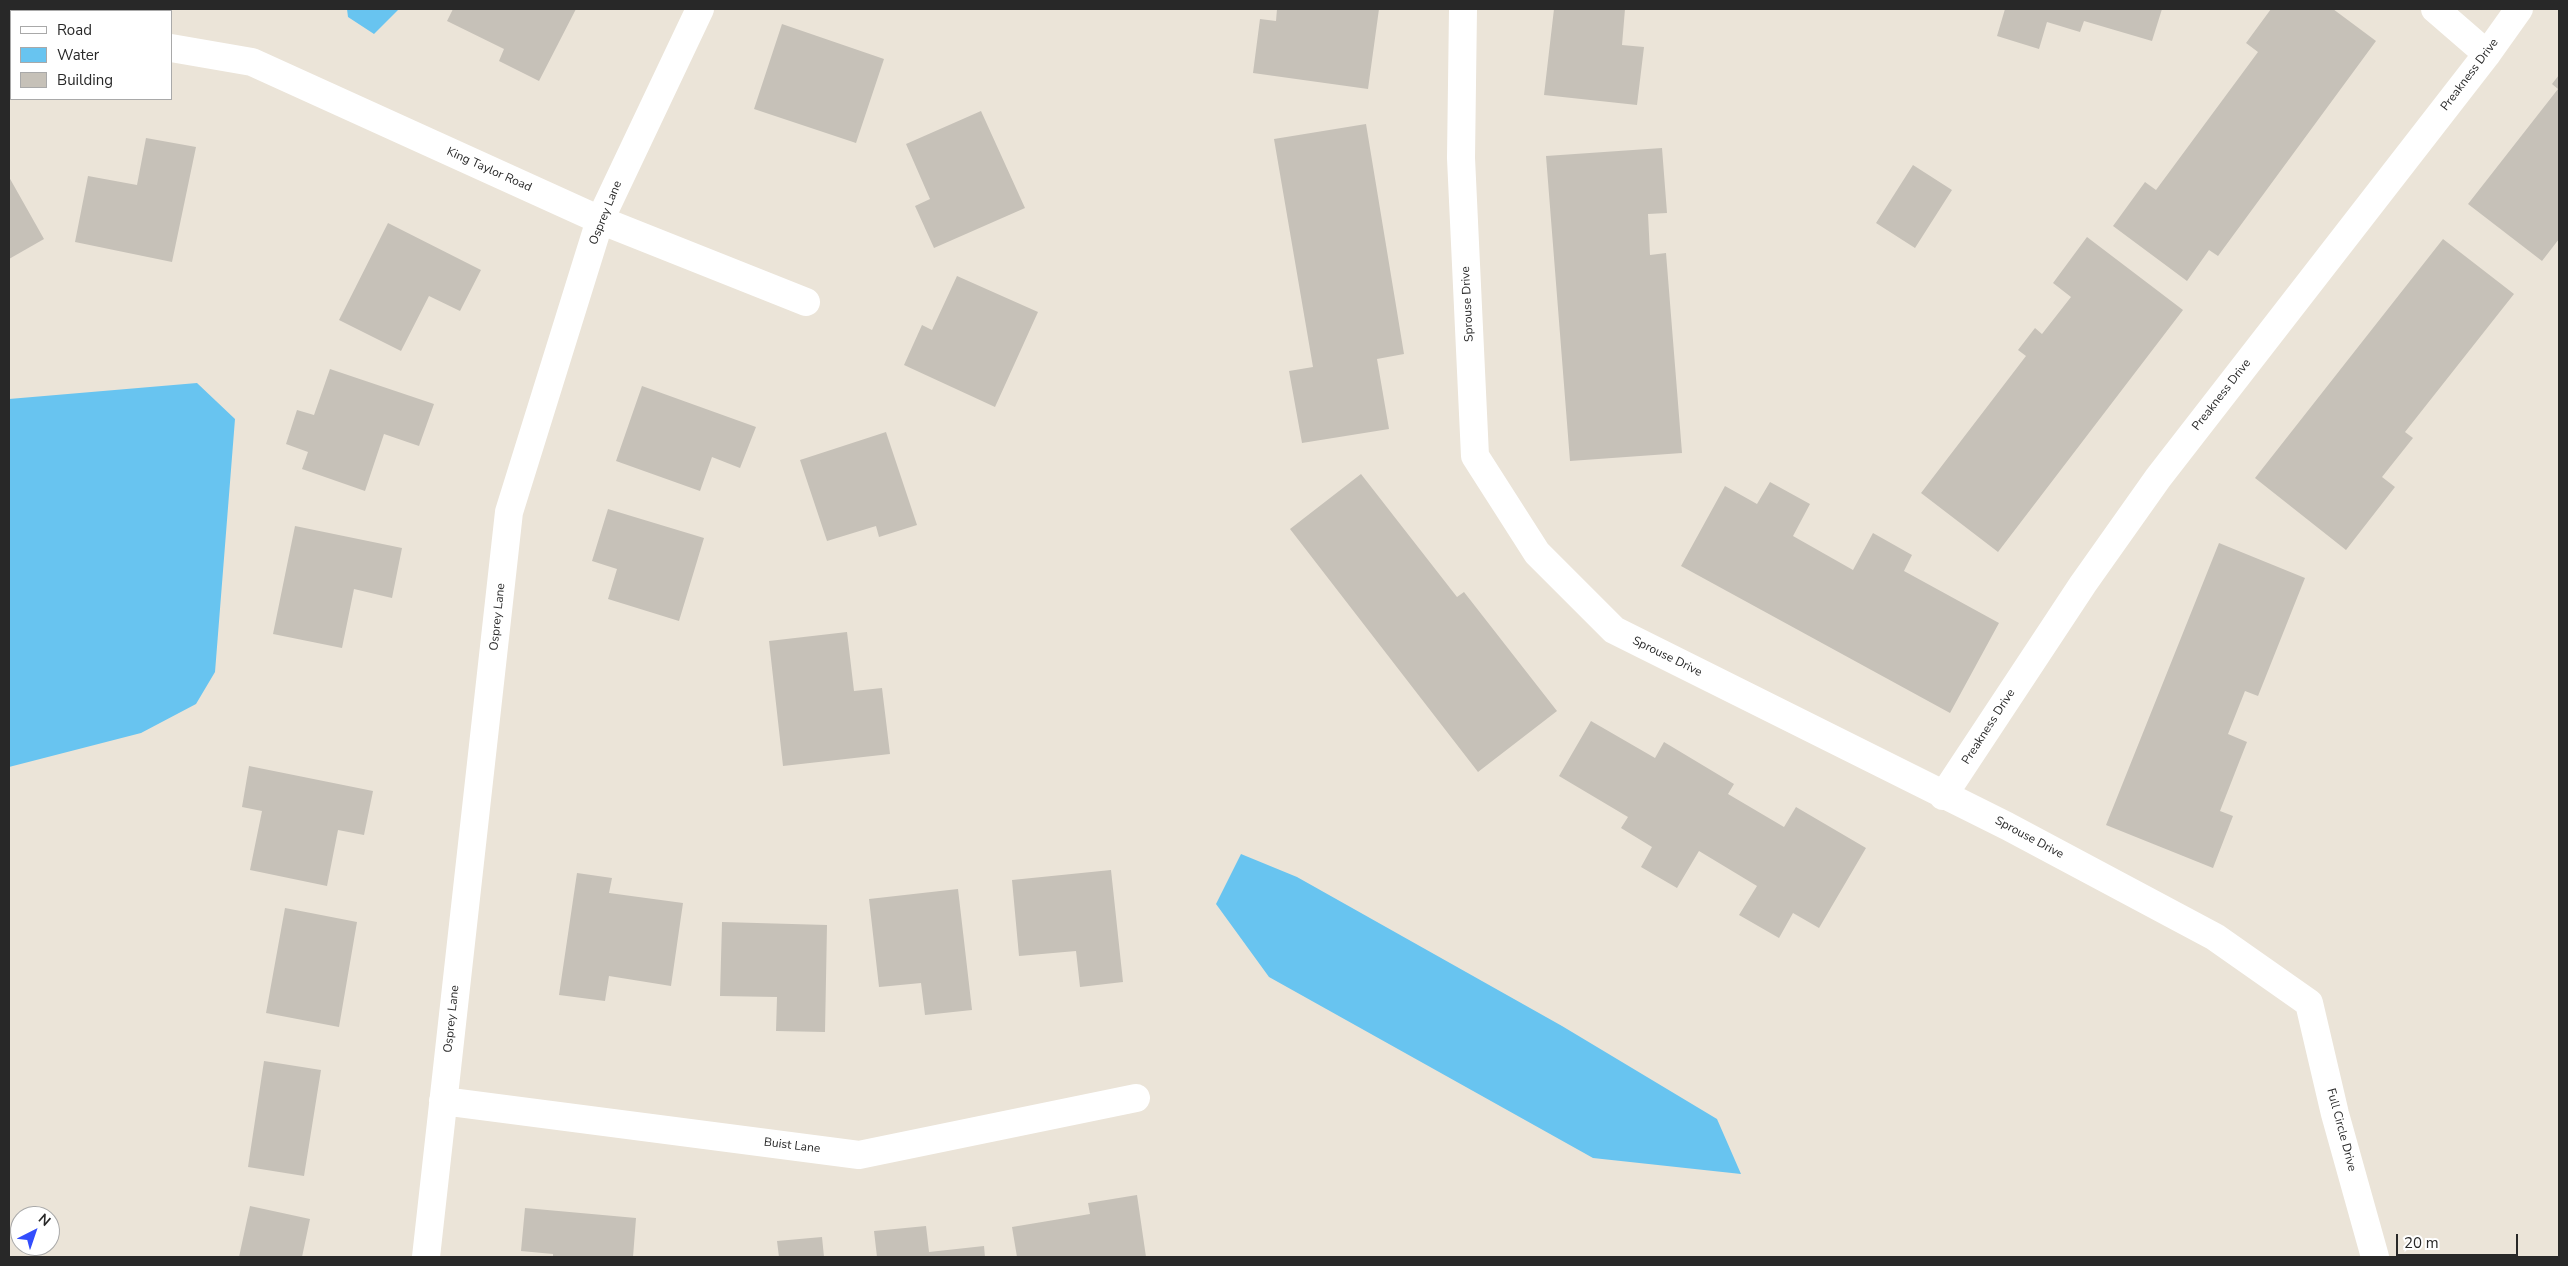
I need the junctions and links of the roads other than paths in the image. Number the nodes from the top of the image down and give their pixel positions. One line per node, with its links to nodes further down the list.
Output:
1 (700, 9): 7 (street, Osprey Lane)
2 (1463, 9): 9 (street, Sprouse Drive)
3 (2435, 9): 6 (street)
4 (2519, 9): 6 (street, Preakness Drive)
5 (172, 48): 7 (street, King Taylor Road)
6 (2487, 54): 9 (street, Preakness Drive)
7 (600, 220): 8 (street, King Taylor Road); 12 (street, Osprey Lane)
8 (806, 302)
9 (1943, 796): 10 (street, Sprouse Drive)
10 (2310, 1003): 14 (street, Full Circle Drive)
11 (1136, 1098): 12 (street, Buist Lane)
12 (443, 1101): 13 (street, Osprey Lane)
13 (426, 1257)
14 (2375, 1257)

